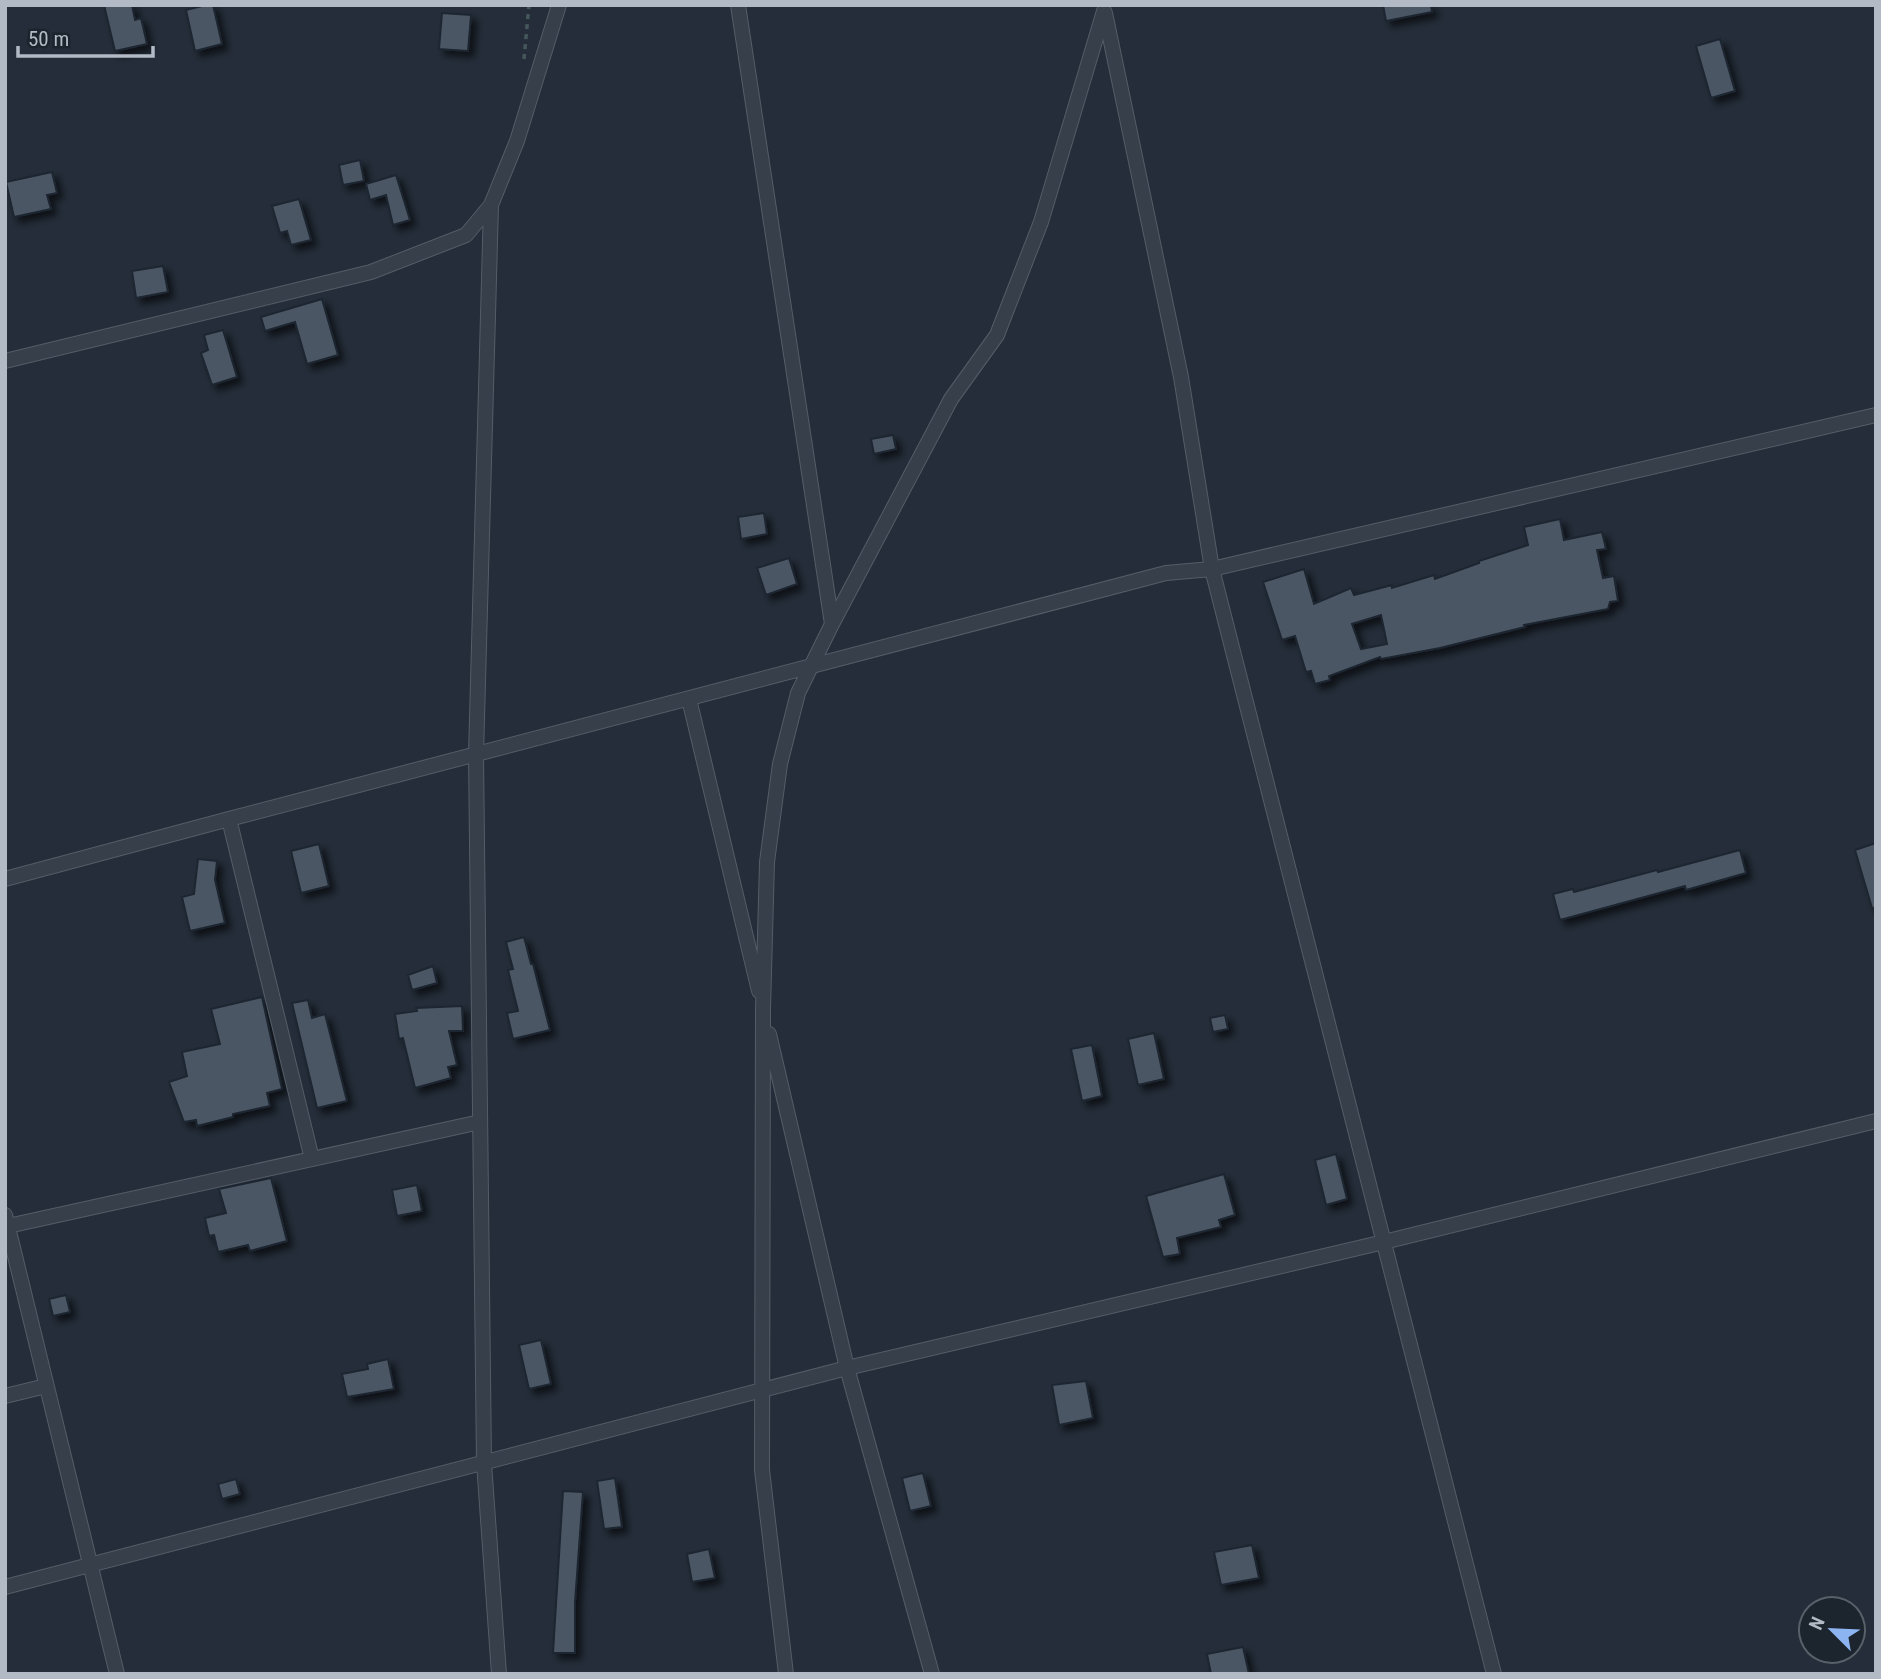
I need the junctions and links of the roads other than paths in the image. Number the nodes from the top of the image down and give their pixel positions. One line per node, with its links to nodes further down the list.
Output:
1 (559, 5): 4 (street)
2 (738, 5): 8 (street)
3 (1103, 8): 7 (street); 8 (street)
4 (491, 205): 5 (street); 11 (street)
5 (5, 361)
6 (1876, 415): 7 (street)
7 (1212, 569): 9 (street); 19 (street)
8 (832, 624): 9 (street)
9 (811, 667): 10 (street); 14 (street)
10 (689, 699): 11 (street); 14 (street)
11 (476, 755): 12 (street); 16 (street)
12 (229, 818): 13 (street); 17 (street)
13 (5, 879)
14 (764, 1009): 20 (street); 22 (street)
15 (1876, 1121): 19 (street)
16 (480, 1122): 17 (street); 24 (street)
17 (312, 1159): 18 (street)
18 (6, 1220): 21 (street)
19 (1384, 1242): 20 (street); 31 (street)
20 (847, 1368): 22 (street); 30 (street)
21 (46, 1385): 23 (street); 25 (street)
22 (764, 1390): 24 (street); 29 (street)
23 (5, 1396)
24 (484, 1463): 25 (street); 28 (street)
25 (90, 1566): 26 (street); 27 (street)
26 (5, 1587)
27 (117, 1674)
28 (499, 1674)
29 (786, 1674)
30 (932, 1674)
31 (1494, 1674)

